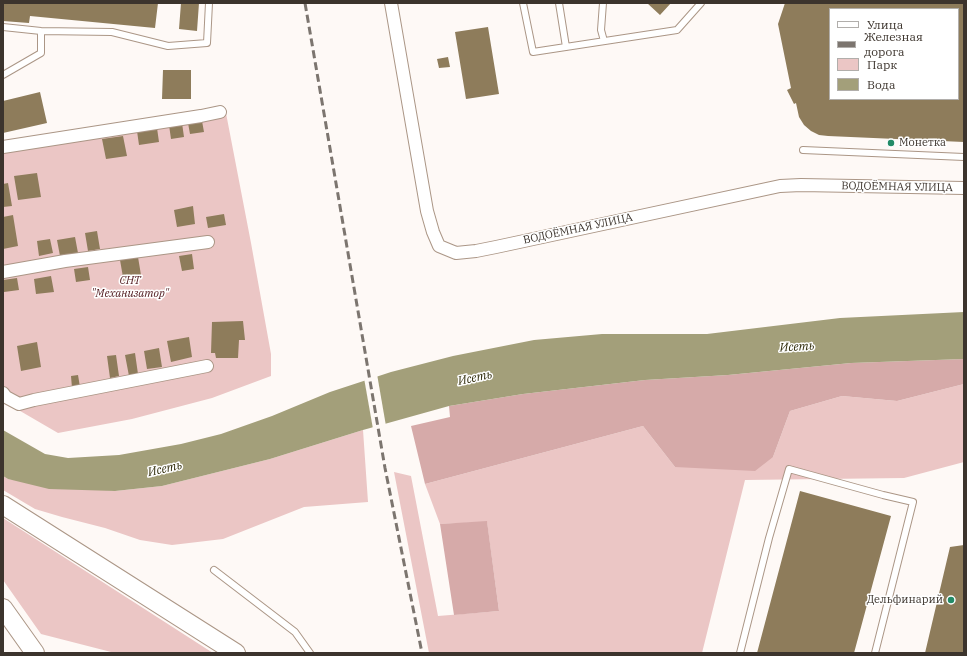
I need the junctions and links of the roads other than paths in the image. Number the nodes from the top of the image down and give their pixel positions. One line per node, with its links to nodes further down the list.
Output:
1 (209, 3): 8 (lane)
2 (391, 3): 16 (street, ВОДОЁМНАЯ УЛИЦА)
3 (522, 3): 10 (lane)
4 (559, 3): 10 (lane)
5 (603, 3): 9 (lane)
6 (702, 3): 9 (lane)
7 (3, 27): 8 (lane)
8 (41, 31): 11 (lane)
9 (604, 41): 10 (lane)
10 (566, 47)
11 (3, 75)
12 (220, 112): 13 (street)
13 (3, 147)
14 (803, 150): 15 (lane)
15 (964, 157)
16 (964, 188)
17 (208, 242): 18 (street)
18 (3, 272)
19 (207, 366): 20 (street)
20 (3, 393)
21 (3, 505): 25 (main road)
22 (214, 570): 26 (lane)
23 (3, 608): 24 (main road)
24 (35, 653)
25 (236, 653)
26 (310, 653)
27 (740, 653): 28 (lane)
28 (875, 653)

